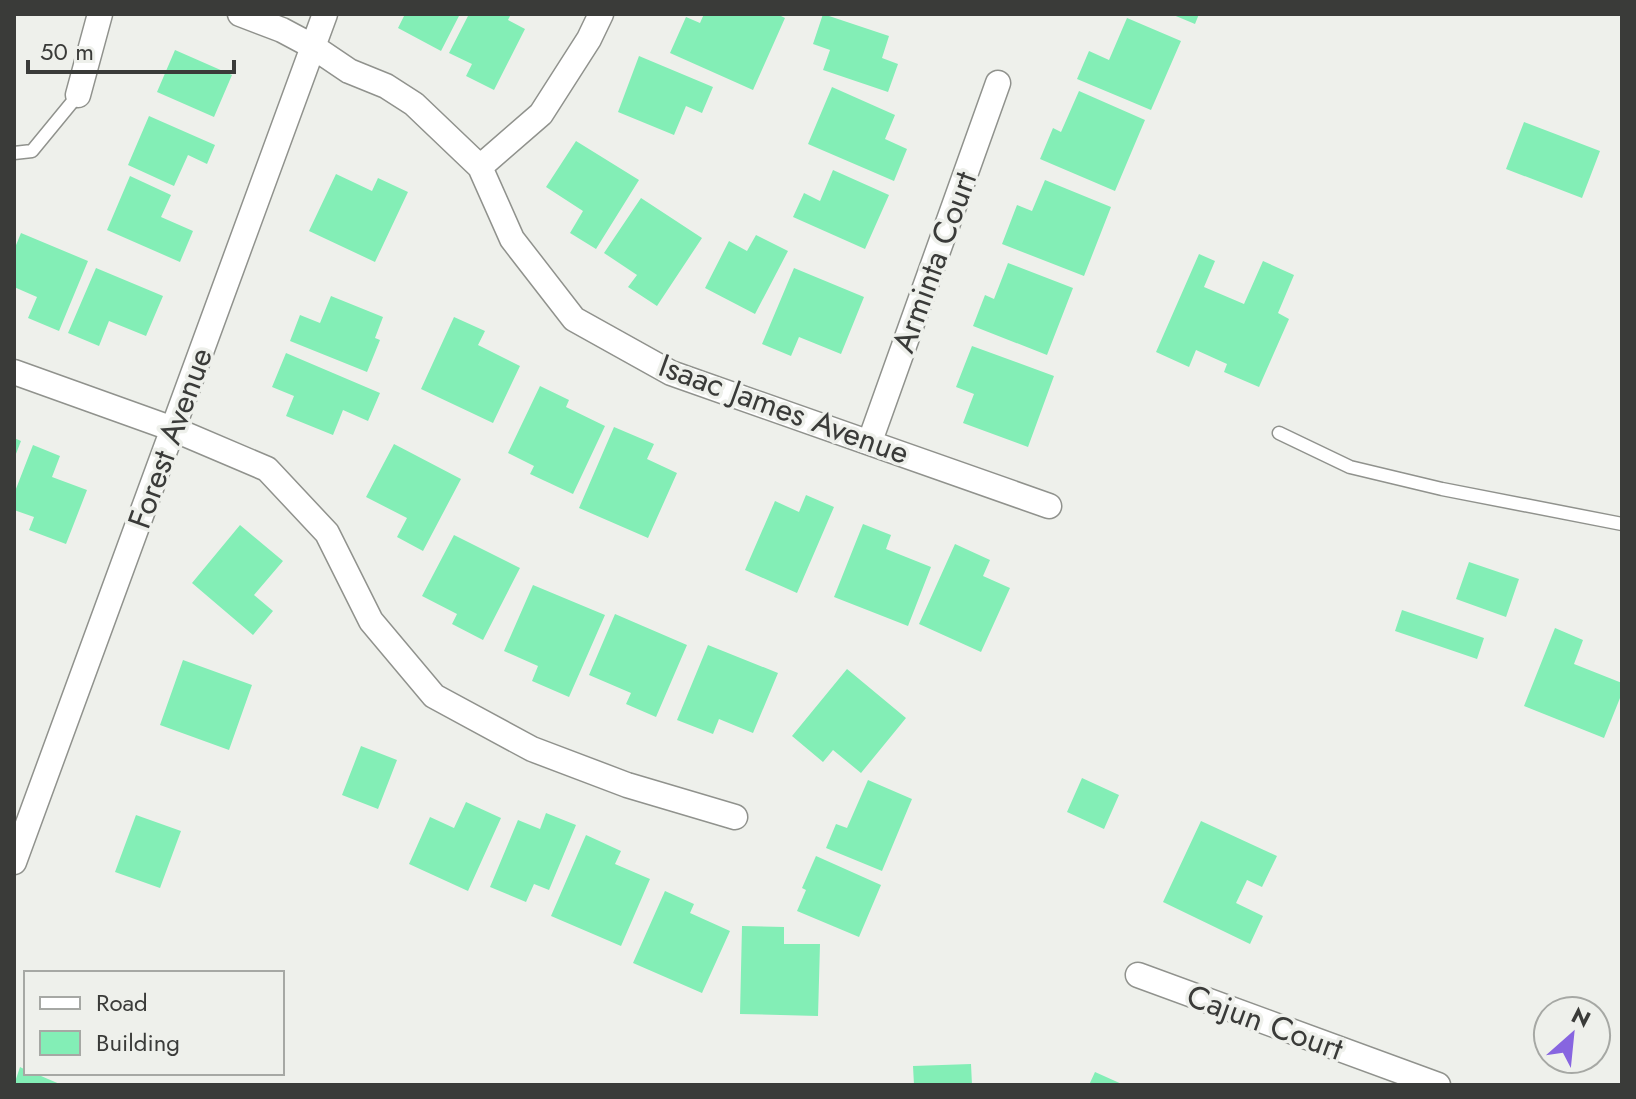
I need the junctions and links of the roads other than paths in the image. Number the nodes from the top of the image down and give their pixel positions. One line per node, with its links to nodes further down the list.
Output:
1 (100, 14): 7 (street)
2 (240, 14): 5 (street, Isaac James Avenue)
3 (325, 14): 5 (street, Forest Avenue)
4 (601, 14): 9 (street)
5 (312, 46): 9 (street, Isaac James Avenue); 11 (street, Forest Avenue)
6 (998, 83): 13 (street, Arminta Court)
7 (78, 95): 8 (lane)
8 (14, 153)
9 (480, 167): 13 (street, Isaac James Avenue)
10 (14, 372): 11 (street)
11 (173, 429): 16 (street); 17 (street, Forest Avenue)
12 (1279, 433): 15 (lane)
13 (870, 441): 14 (street, Isaac James Avenue)
14 (1049, 506)
15 (1622, 524)
16 (735, 817)
17 (14, 862)
18 (1138, 975): 19 (street, Cajun Court)
19 (1438, 1085)

